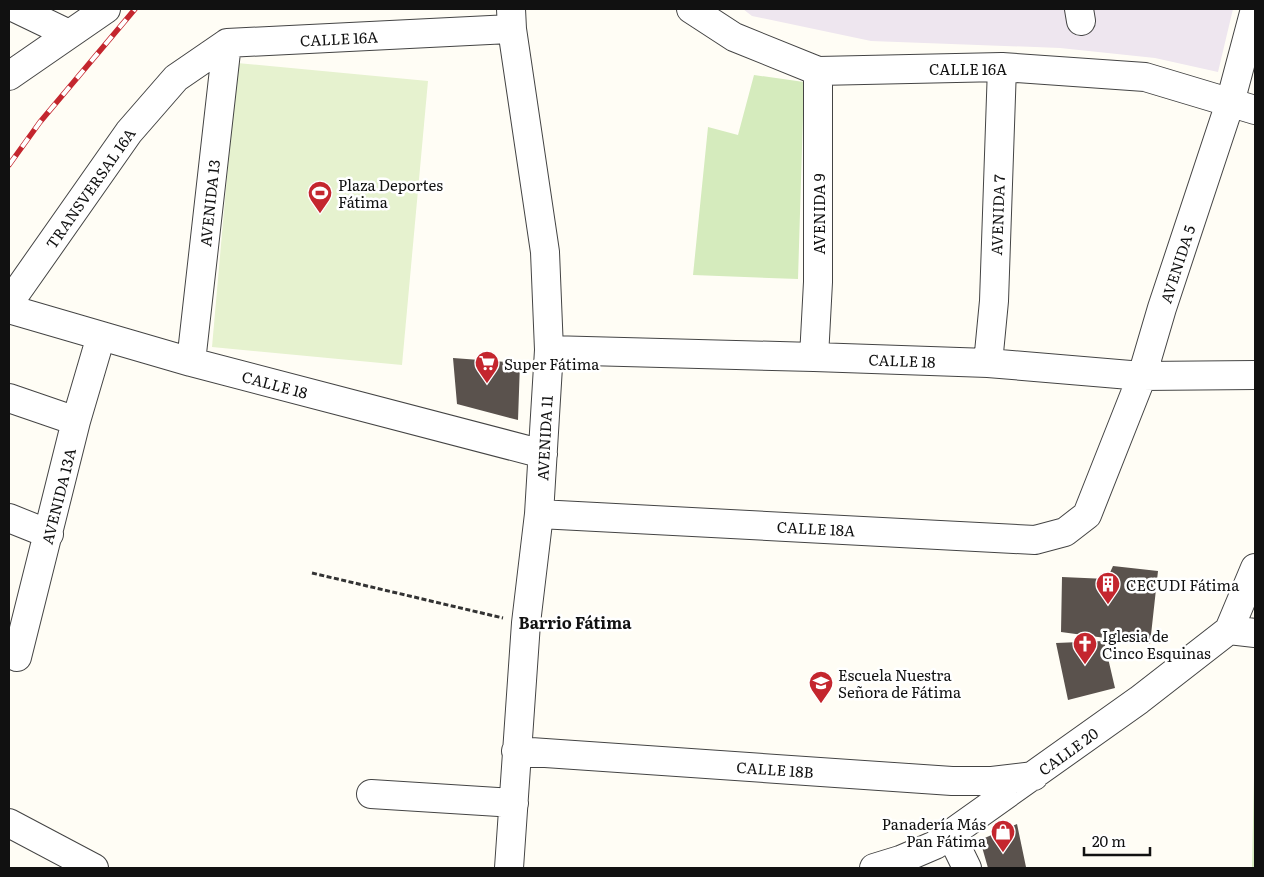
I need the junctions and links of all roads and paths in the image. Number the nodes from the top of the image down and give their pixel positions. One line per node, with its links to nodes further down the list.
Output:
1 (17, 9): 6 (street)
2 (106, 9): 6 (street)
3 (691, 9): 9 (street, CALLE 16A)
4 (1255, 9): 11 (street, AVENIDA 5)
5 (512, 19): 7 (street, CALLE 16A); 16 (street, AVENIDA 11)
6 (69, 34): 10 (street)
7 (227, 44): 13 (street, TRANSVERSAL 16A); 18 (street, AVENIDA 13)
8 (1002, 67): 9 (street, CALLE 16A); 11 (street, CALLE 16A); 19 (street, AVENIDA 7)
9 (818, 71): 17 (street, AVENIDA 9)
10 (9, 76)
11 (1230, 103): 12 (street, CALLE 16A); 21 (street, AVENIDA 5)
12 (1255, 110)
13 (9, 303)
14 (9, 309): 15 (street, CALLE 18)
15 (101, 336): 18 (street, CALLE 18); 23 (street, AVENIDA 13A)
16 (549, 350): 17 (street, CALLE 18); 24 (street, AVENIDA 11)
17 (814, 357): 19 (street, CALLE 18)
18 (191, 362): 24 (street, CALLE 18)
19 (988, 364): 21 (street, CALLE 18)
20 (1255, 375): 21 (street, CALLE 18)
21 (1142, 376): 26 (street, AVENIDA 5)
22 (9, 398): 23 (street)
23 (76, 422): 28 (street, AVENIDA 13A)
24 (543, 454): 25 (street, AVENIDA 11)
25 (539, 514): 26 (street, CALLE 18A); 31 (street, AVENIDA 11)
26 (1087, 515)
27 (9, 518): 28 (street)
28 (49, 534): 33 (street, AVENIDA 13A)
29 (1255, 568): 32 (street)
30 (312, 573): 31 (path)
31 (526, 623): 34 (street, AVENIDA 11)
32 (1242, 631): 35 (street, CALLE 20)
33 (13, 655)
34 (516, 751): 35 (street, CALLE 18B); 37 (street, AVENIDA 11)
35 (1034, 776): 39 (street, CALLE 20)
36 (371, 794): 37 (street)
37 (514, 803): 41 (street, AVENIDA 11)
38 (9, 823): 40 (street)
39 (950, 834): 42 (street, CALLE 20); 43 (street)
40 (94, 868)
41 (509, 868)
42 (874, 868)
43 (967, 868)

